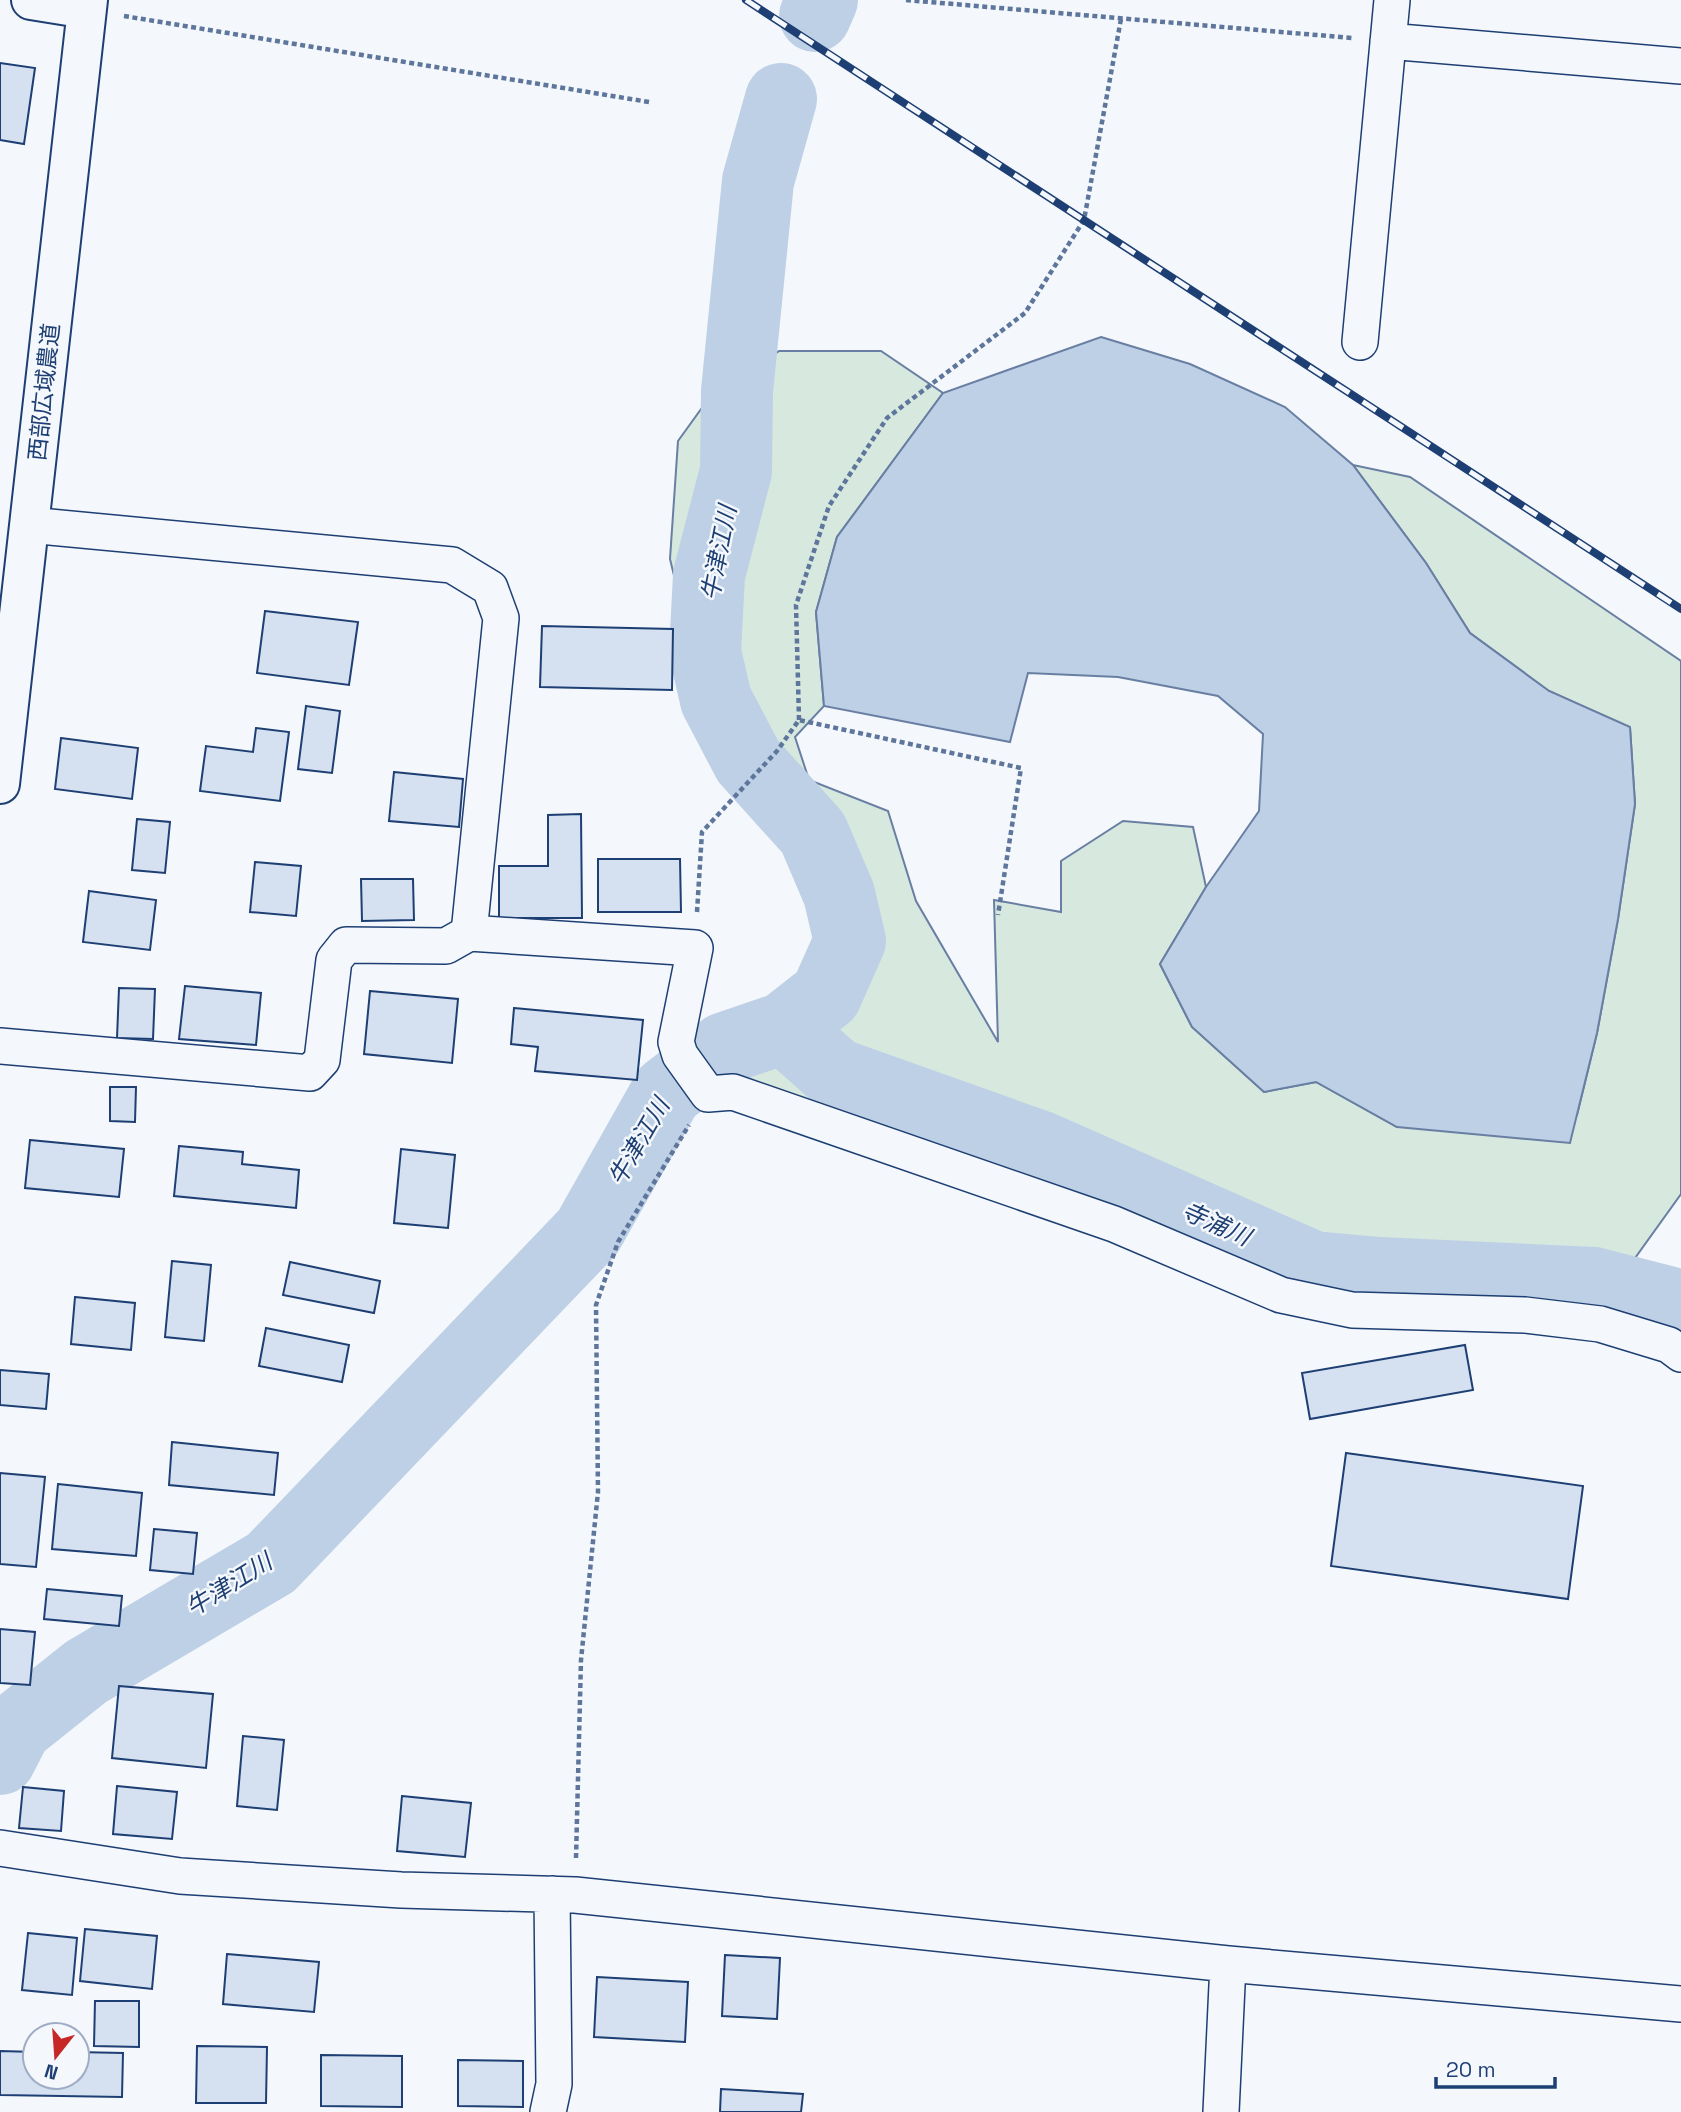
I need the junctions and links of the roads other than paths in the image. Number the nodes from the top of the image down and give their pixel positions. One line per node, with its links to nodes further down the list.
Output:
1 (31, 0): 3 (street)
2 (1392, 0): 4 (street)
3 (88, 5): 7 (street, 西部広域農道)
4 (1388, 41): 5 (street); 6 (street)
5 (1681, 66)
6 (1360, 342)
7 (29, 525): 8 (street, 西部広域農道); 10 (street)
8 (10, 611): 9 (street, 西部広域農道)
9 (0, 783)
10 (469, 933): 11 (street); 12 (street)
11 (0, 1046)
12 (1681, 1354)
13 (0, 1848): 14 (street)
14 (563, 1894): 15 (street); 17 (street)
15 (1228, 1964): 16 (street); 18 (street)
16 (1681, 2004)
17 (548, 2112)
18 (1221, 2112)

